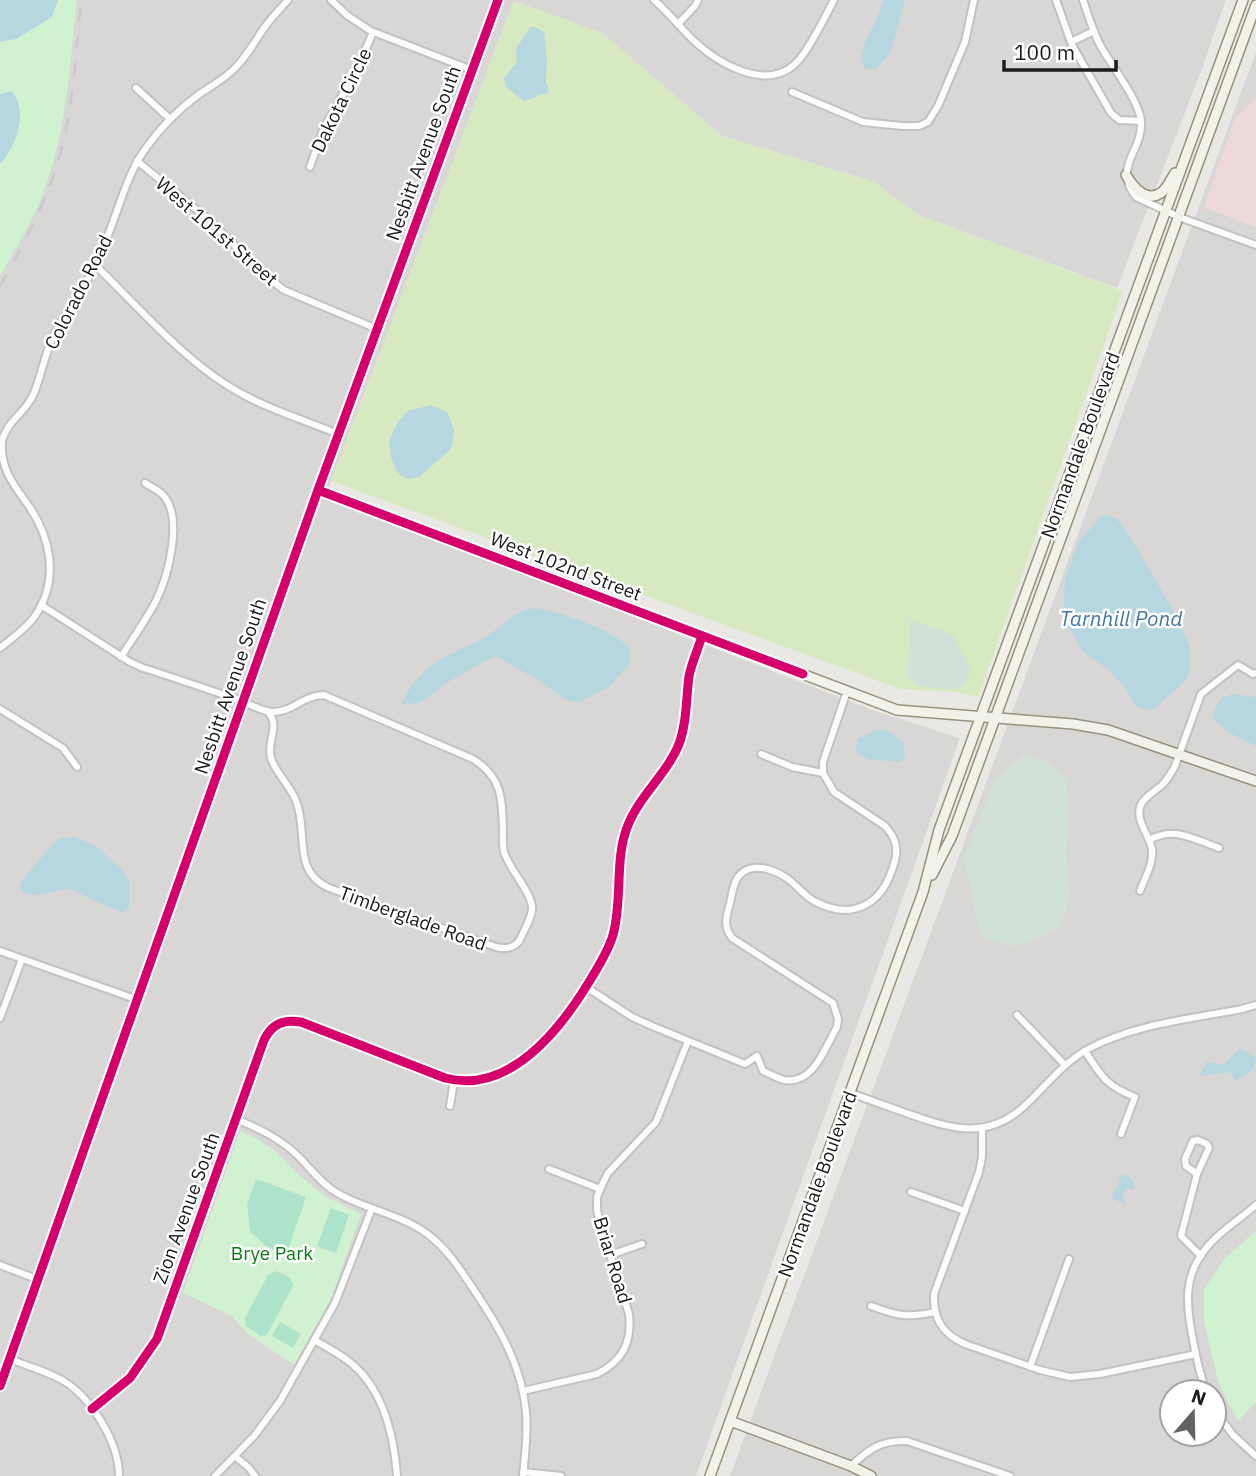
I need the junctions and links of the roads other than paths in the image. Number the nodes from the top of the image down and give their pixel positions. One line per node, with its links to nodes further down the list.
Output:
1 (288, 0): 19 (street, Colorado Road)
2 (331, 0): 13 (street)
3 (498, 0): 16 (street, Nesbitt Avenue South)
4 (654, 0): 12 (street)
5 (698, 0): 12 (street)
6 (834, 0): 12 (street)
7 (974, 0): 18 (street)
8 (1055, 0): 15 (street)
9 (1083, 0): 14 (street)
10 (1242, 0): 21 (street, Normandale Boulevard)
11 (1256, 5): 26 (street, Normandale Boulevard)
12 (678, 24)
13 (373, 32): 16 (street); 23 (street, Dakota Circle)
14 (1094, 32): 15 (street); 20 (street)
15 (1071, 42): 20 (street)
16 (472, 70): 29 (street, Nesbitt Avenue South)
17 (136, 88): 19 (street)
18 (792, 92)
19 (170, 119): 22 (street, Colorado Road)
20 (1141, 121): 24 (street)
21 (1184, 160): 24 (street); 25 (street, Normandale Boulevard)
22 (137, 161): 28 (street, Colorado Road); 29 (street, West 101st Street)
23 (310, 167)
24 (1126, 175): 25 (street)
25 (1165, 211): 26 (street); 43 (street, Normandale Boulevard)
26 (1179, 217): 27 (street); 44 (street, Normandale Boulevard)
27 (1256, 245)
28 (94, 264): 30 (street); 31 (street, Colorado Road)
29 (377, 329): 30 (street, Nesbitt Avenue South)
30 (338, 434): 33 (street, Nesbitt Avenue South)
31 (0, 456): 34 (street, Colorado Road)
32 (145, 483): 37 (street)
33 (317, 490): 35 (street, West 102nd Street); 40 (street, Nesbitt Avenue South)
34 (41, 605): 36 (street, Colorado Road); 37 (street)
35 (702, 636): 39 (street, West 102nd Street); 56 (street)
36 (0, 648)
37 (121, 657): 40 (street)
38 (1256, 673): 46 (street)
39 (847, 691): 43 (street, West 102nd Street); 48 (street)
40 (247, 703): 42 (street); 57 (street, Nesbitt Avenue South)
41 (0, 709): 47 (street)
42 (268, 712): 42 (street, Timberglade Road)
43 (981, 716): 44 (street, West 102nd Street); 53 (street, Normandale Boulevard)
44 (996, 717): 46 (street, West 102nd Street); 53 (street, Normandale Boulevard)
45 (761, 754): 48 (street)
46 (1179, 754): 49 (street, West 102nd Street); 50 (street)
47 (77, 767)
48 (823, 773): 61 (street)
49 (1256, 781)
50 (1149, 840): 51 (street); 52 (street)
51 (1219, 848)
52 (1140, 891)
53 (923, 892): 65 (street, Normandale Boulevard)
54 (0, 951): 55 (street)
55 (22, 959): 57 (street); 60 (street)
56 (586, 987): 61 (street); 64 (street)
57 (138, 1000): 82 (street, Nesbitt Avenue South)
58 (1256, 1005): 62 (street)
59 (1017, 1015): 63 (street)
60 (0, 1018)
61 (688, 1041): 72 (street, Briar Road)
62 (1085, 1051): 63 (street); 69 (street)
63 (1065, 1065): 68 (street)
64 (454, 1080): 66 (street); 67 (street, Zion Avenue South)
65 (851, 1093): 68 (street); 93 (street, Normandale Boulevard)
66 (450, 1105)
67 (236, 1119): 75 (street); 92 (street, Zion Avenue South)
68 (982, 1128): 76 (street)
69 (1121, 1134)
70 (549, 1169): 72 (street)
71 (1197, 1174): 71 (street); 79 (street)
72 (600, 1189): 78 (street, Briar Road)
73 (911, 1192): 76 (street)
74 (1256, 1205): 79 (street)
75 (372, 1208): 85 (street); 91 (street)
76 (964, 1211): 84 (street)
77 (642, 1244): 78 (street)
78 (610, 1255): 91 (street, Briar Road)
79 (1201, 1256): 86 (street)
80 (1069, 1259): 88 (street)
81 (0, 1265): 82 (street)
82 (39, 1280): 87 (street, Nesbitt Avenue South)
83 (871, 1306): 84 (street)
84 (935, 1312): 88 (street)
85 (314, 1340): 96 (street); 102 (street)
86 (1196, 1354): 88 (street); 89 (street)
87 (10, 1359): 90 (street, Nesbitt Avenue South); 92 (street)
88 (1030, 1367)
89 (1202, 1378)
90 (0, 1386)
91 (523, 1391): 98 (street)
92 (92, 1409): 99 (street)
93 (730, 1420): 97 (street); 104 (street, Normandale Boulevard)
94 (1228, 1428): 95 (street)
95 (1256, 1455)
96 (235, 1456): 100 (street); 101 (street)
97 (851, 1466): 105 (street); 106 (street)
98 (523, 1474): 103 (street)
99 (119, 1476)
100 (215, 1476)
101 (255, 1476)
102 (397, 1476)
103 (561, 1476)
104 (710, 1476)
105 (870, 1476)
106 (1010, 1476)

